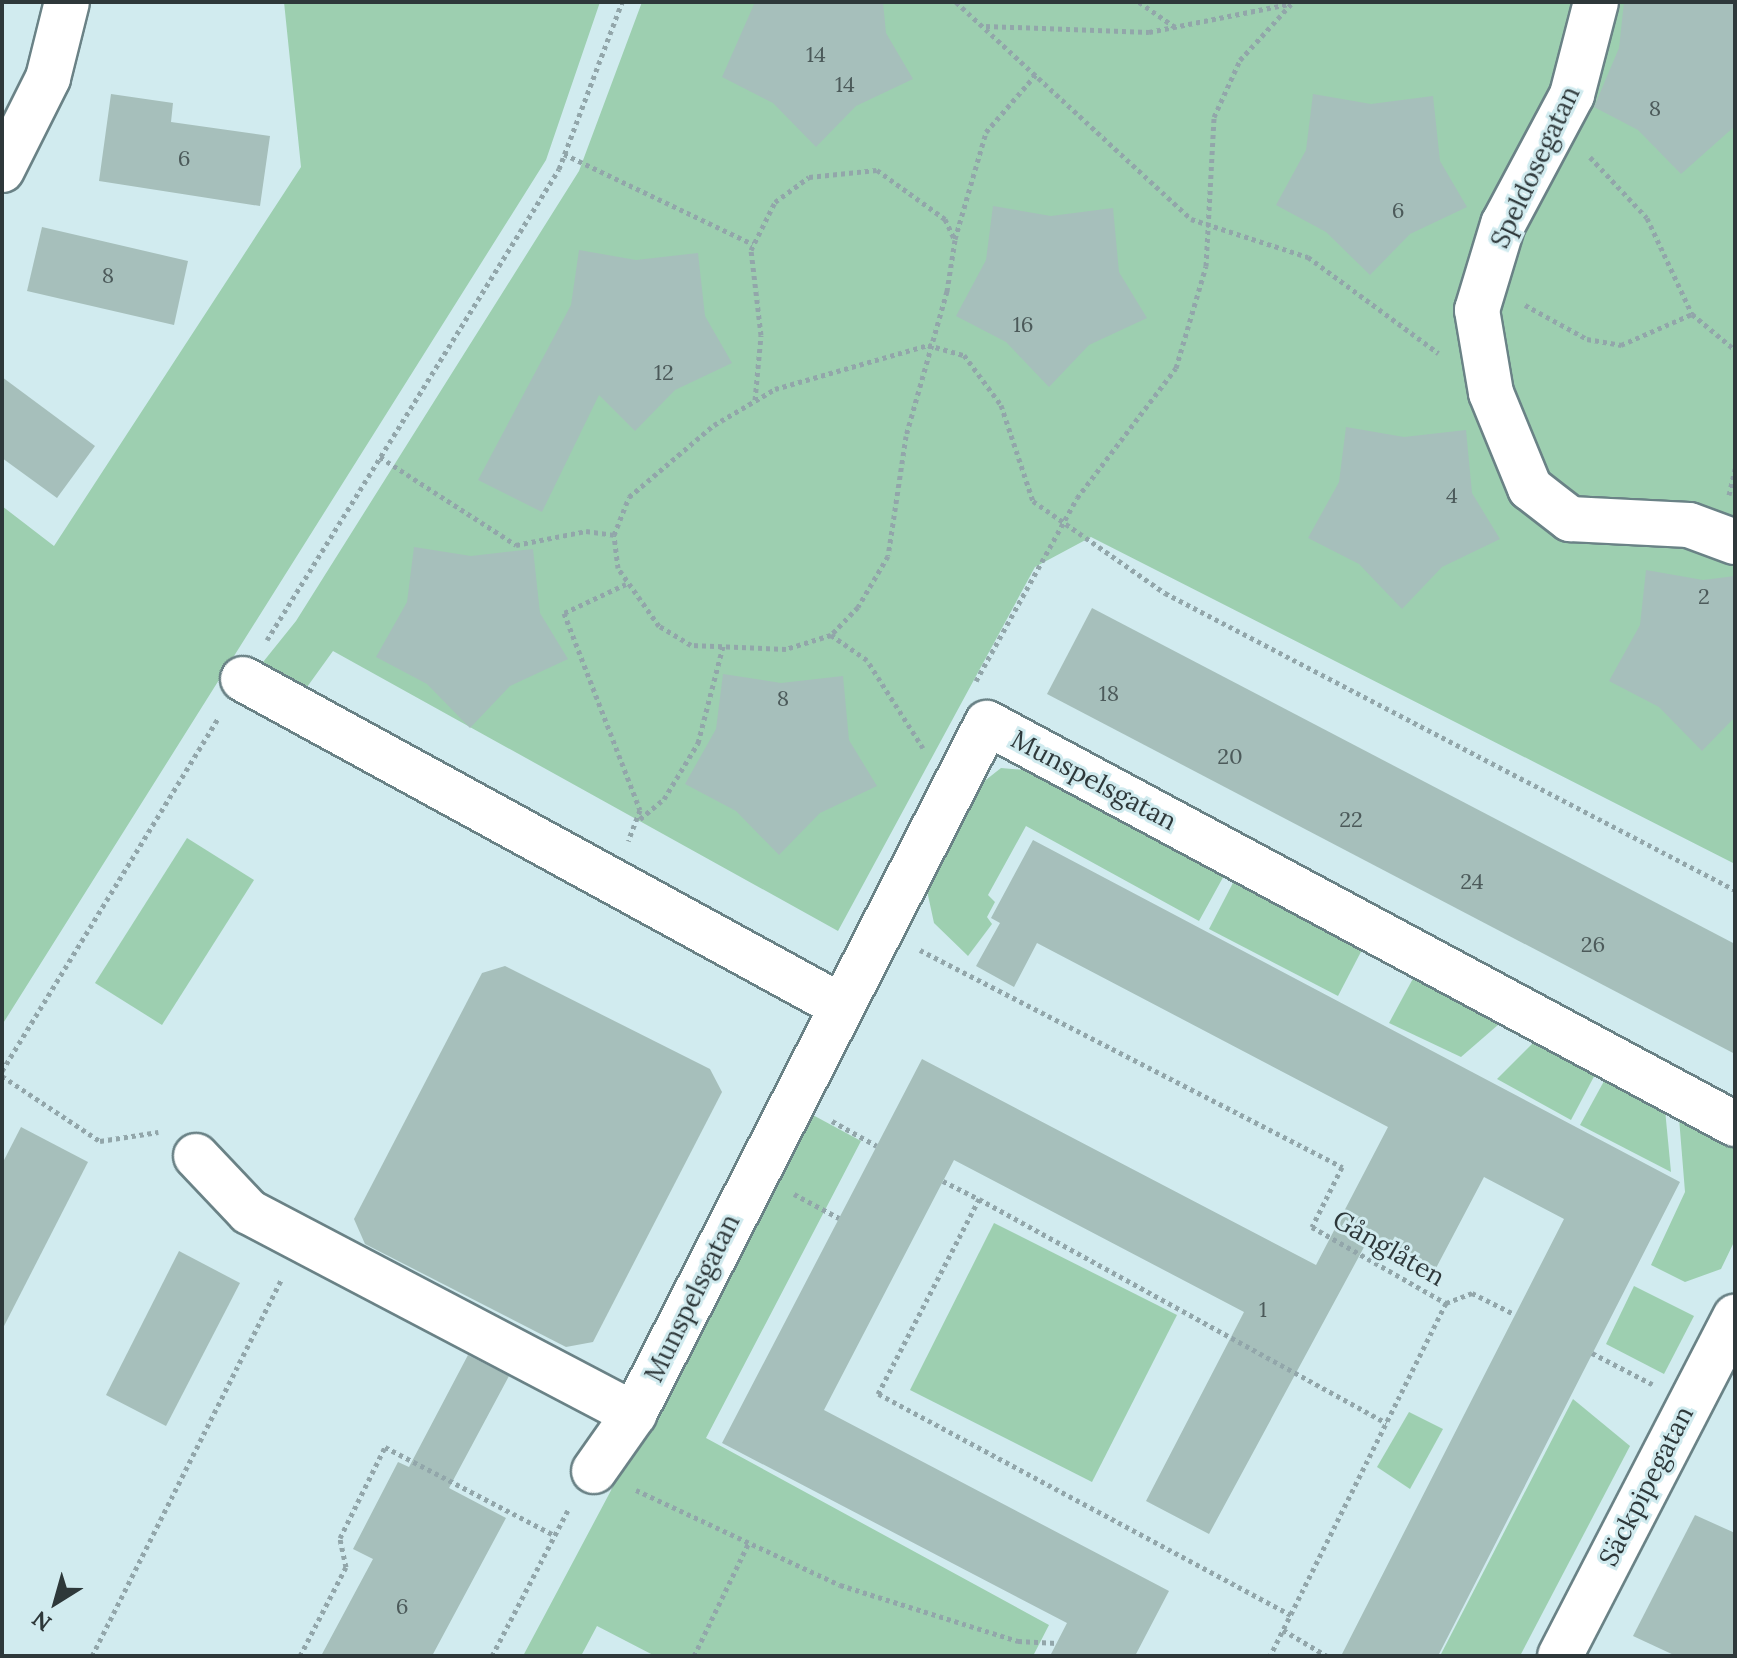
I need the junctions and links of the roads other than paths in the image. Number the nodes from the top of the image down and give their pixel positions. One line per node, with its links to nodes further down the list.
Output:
1 (67, 2): 3 (street)
2 (1596, 2): 4 (street, Speldosegatan)
3 (2, 170)
4 (1735, 542)
5 (243, 679): 6 (street)
6 (841, 1006): 7 (street, Munspelsgatan); 10 (street, Munspelsgatan)
7 (1735, 1124)
8 (196, 1156): 10 (street)
9 (1735, 1317): 12 (street, Säckpipegatan)
10 (634, 1414): 11 (street, Munspelsgatan)
11 (594, 1471)
12 (1560, 1656)

